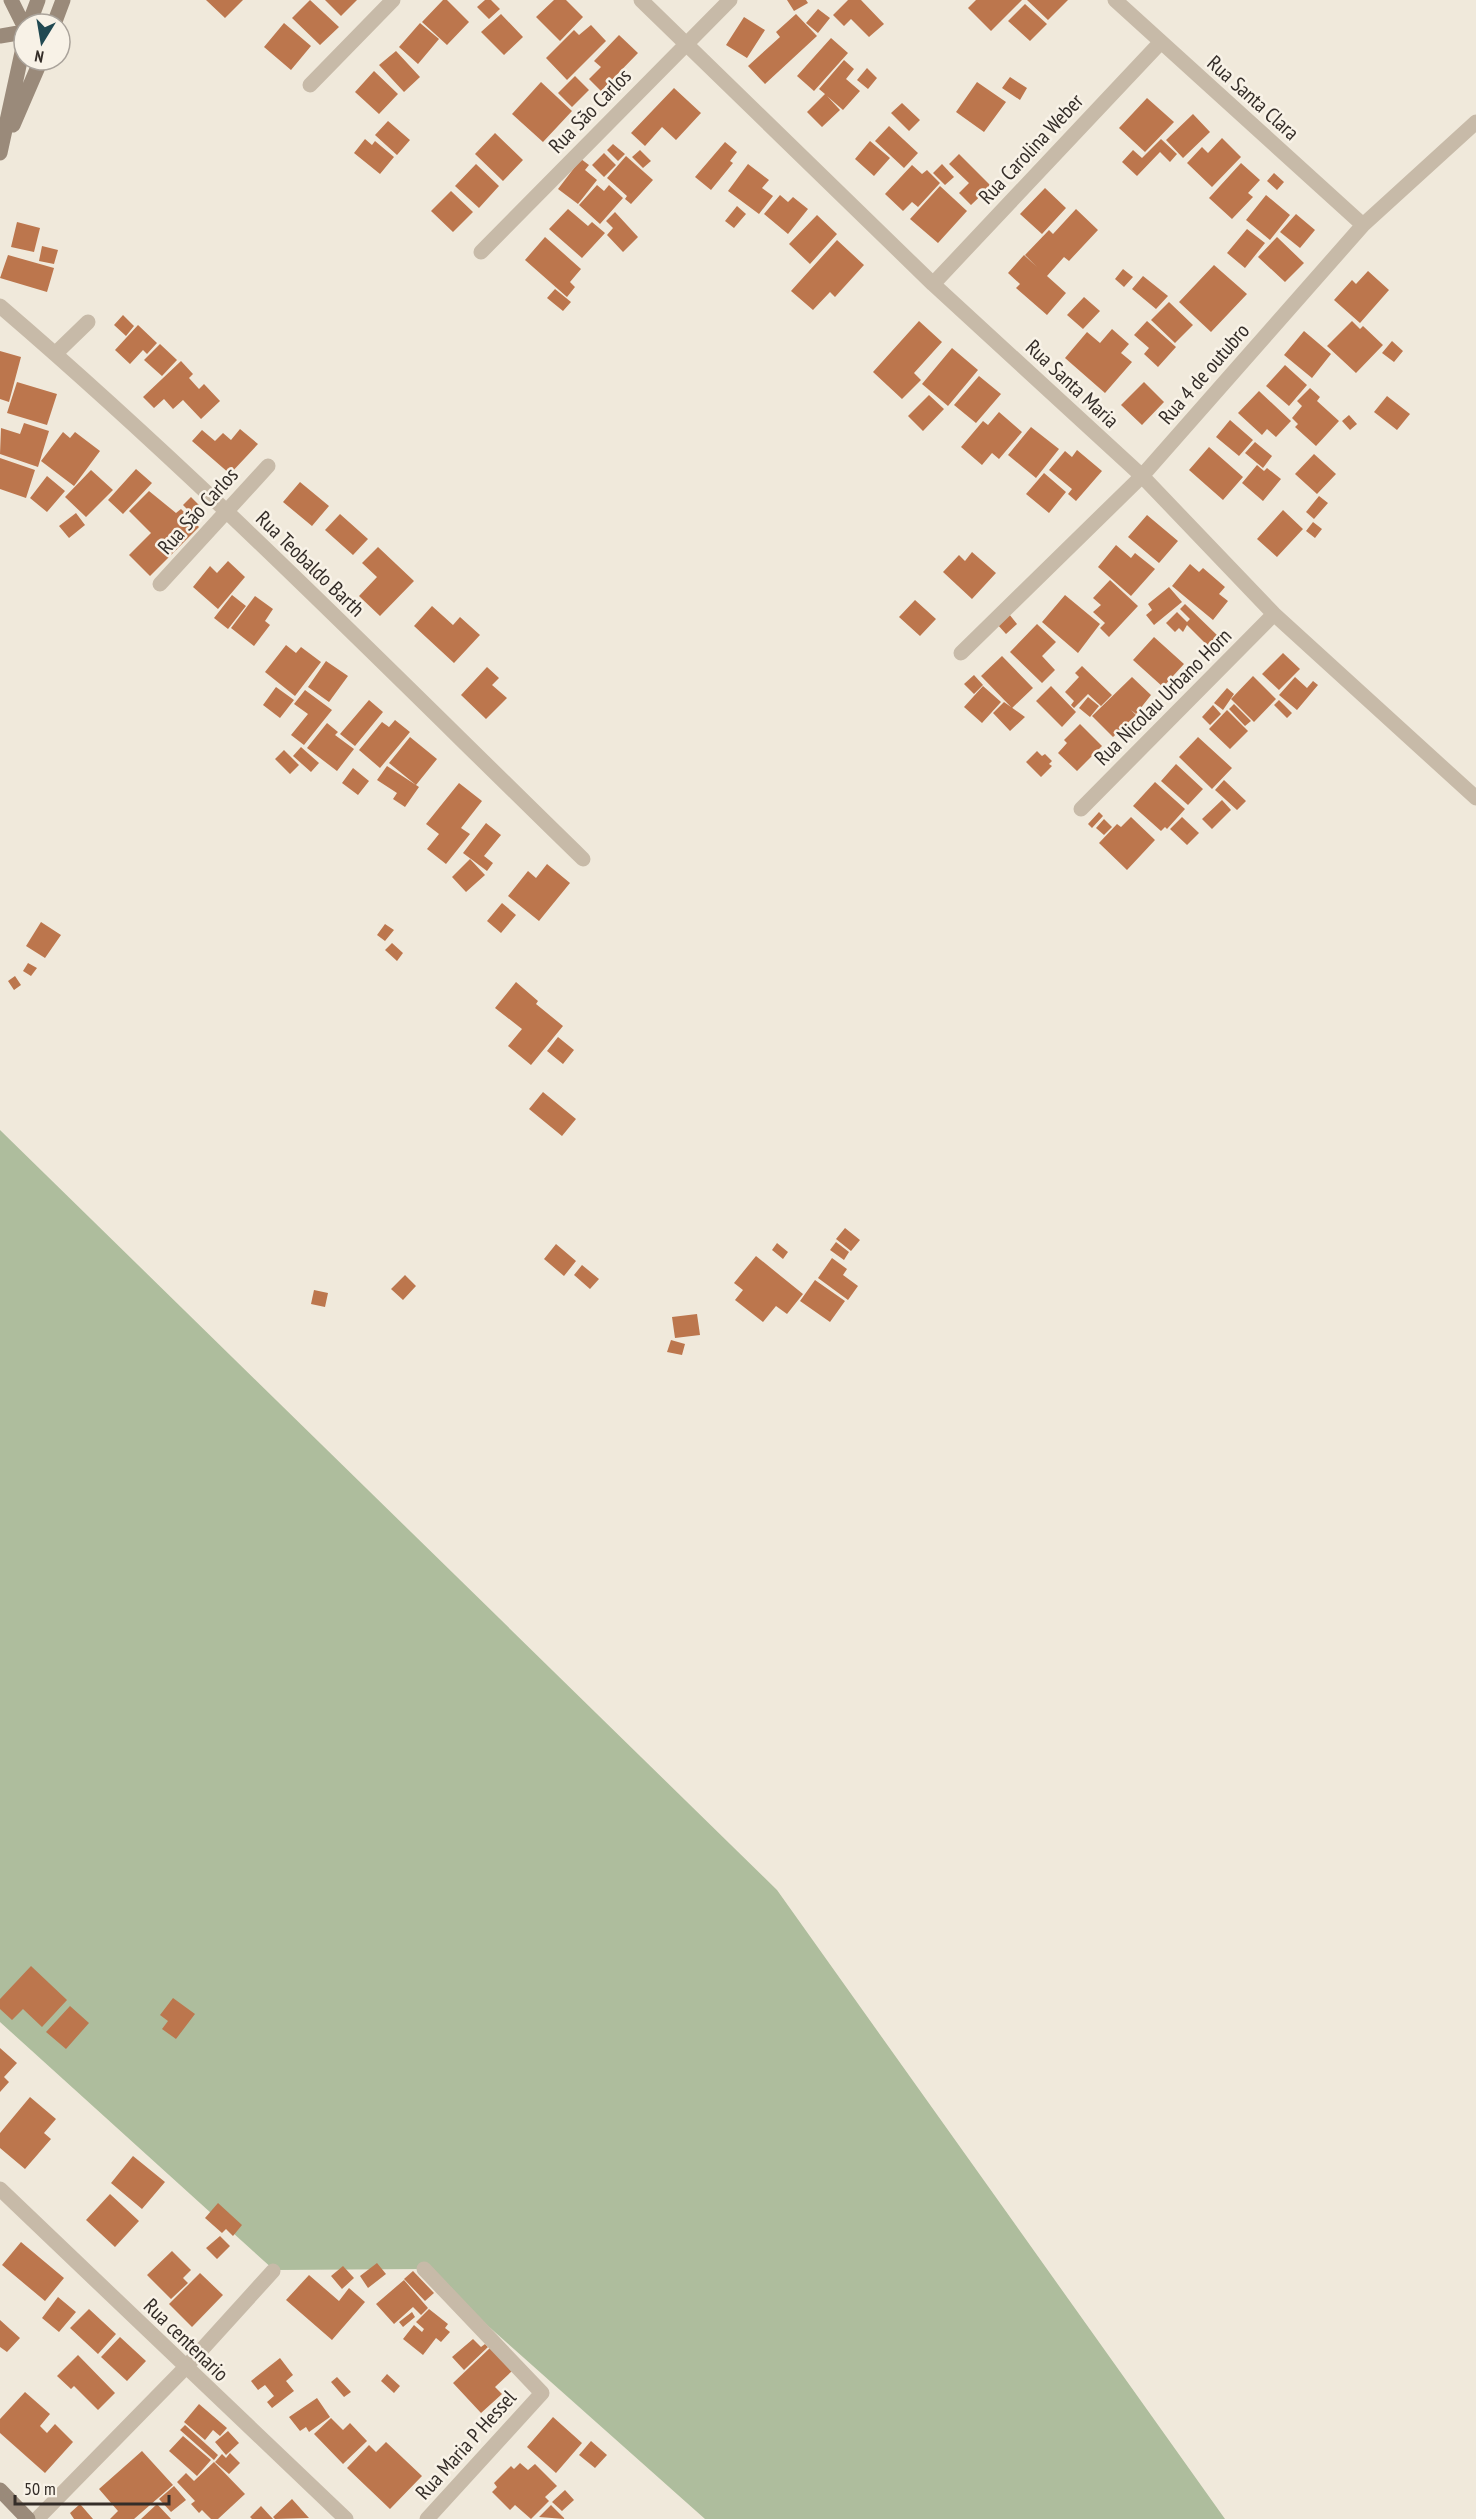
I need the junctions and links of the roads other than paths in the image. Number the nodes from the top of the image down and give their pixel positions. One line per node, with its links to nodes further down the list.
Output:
1 (393, 0): 9 (street)
2 (640, 0): 6 (street, Rua Santa Maria)
3 (730, 0): 6 (street, Rua São Carlos)
4 (1115, 0): 5 (street, Rua Santa Clara)
5 (1160, 43): 12 (street, Rua Santa Clara); 14 (street, Rua Carolina Weber)
6 (685, 44): 13 (street, Rua São Carlos); 14 (street, Rua Santa Maria)
7 (18, 72): 11 (main road)
8 (35, 72): 11 (main road)
9 (310, 85)
10 (1476, 122): 12 (street, Rua 4 de outubro)
11 (0, 154)
12 (1363, 225): 19 (street, Rua 4 de outubro)
13 (481, 252)
14 (933, 284): 19 (street, Rua Santa Maria)
15 (0, 306): 17 (street, Rua Teobaldo Barth)
16 (88, 322): 17 (street)
17 (56, 353): 20 (street, Rua Teobaldo Barth)
18 (268, 466): 20 (street, Rua São Carlos)
19 (1142, 476): 22 (street, Rua Santa Maria); 23 (street, Rua 4 de outubro)
20 (225, 511): 21 (street, Rua São Carlos); 26 (street, Rua Teobaldo Barth)
21 (160, 584)
22 (1274, 614): 24 (street, Rua Santa Maria); 25 (street, Rua Nicolau Urbano Horn)
23 (961, 652)
24 (1476, 798)
25 (1081, 809)
26 (583, 859)
27 (0, 2189): 30 (street, Rua centenario)
28 (424, 2270): 35 (street, Rua Maria P Hessel)
29 (273, 2271): 30 (street)
30 (185, 2368): 33 (street); 34 (street, Rua centenario)
31 (0, 2490): 32 (main road)
32 (28, 2519)
33 (37, 2519)
34 (346, 2519)
35 (427, 2519)

